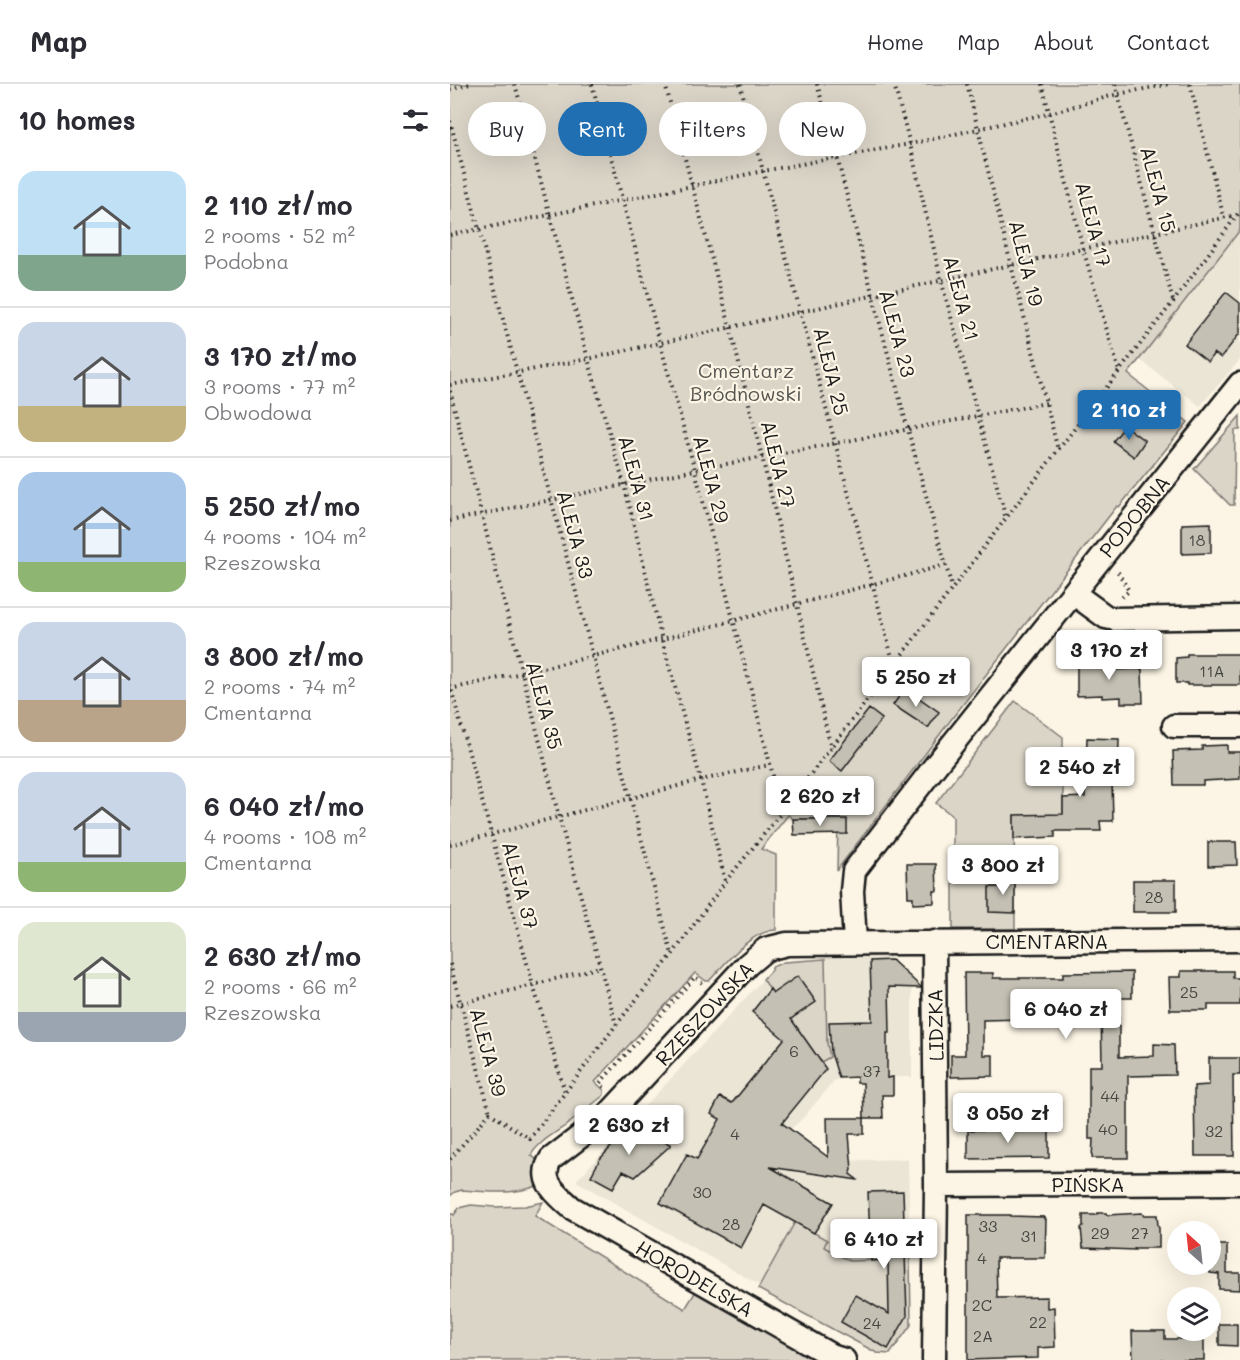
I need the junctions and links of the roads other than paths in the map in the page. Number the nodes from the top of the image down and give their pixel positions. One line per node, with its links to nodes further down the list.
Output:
1 (1240, 384): 2 (street, PODOBNA)
2 (1072, 593): 3 (street); 8 (street)
3 (1240, 617)
4 (1174, 726): 5 (street)
5 (1240, 726)
6 (1240, 940): 7 (street, CMENTARNA)
7 (934, 942): 8 (street, CMENTARNA); 10 (street, LIDZKA)
8 (855, 943): 11 (street, RZESZOWSKA)
9 (1240, 1183): 10 (street, PIŃSKA)
10 (936, 1185): 13 (street, LIDZKA)
11 (551, 1188): 12 (street, HORODELSKA)
12 (844, 1360)
13 (934, 1360)

